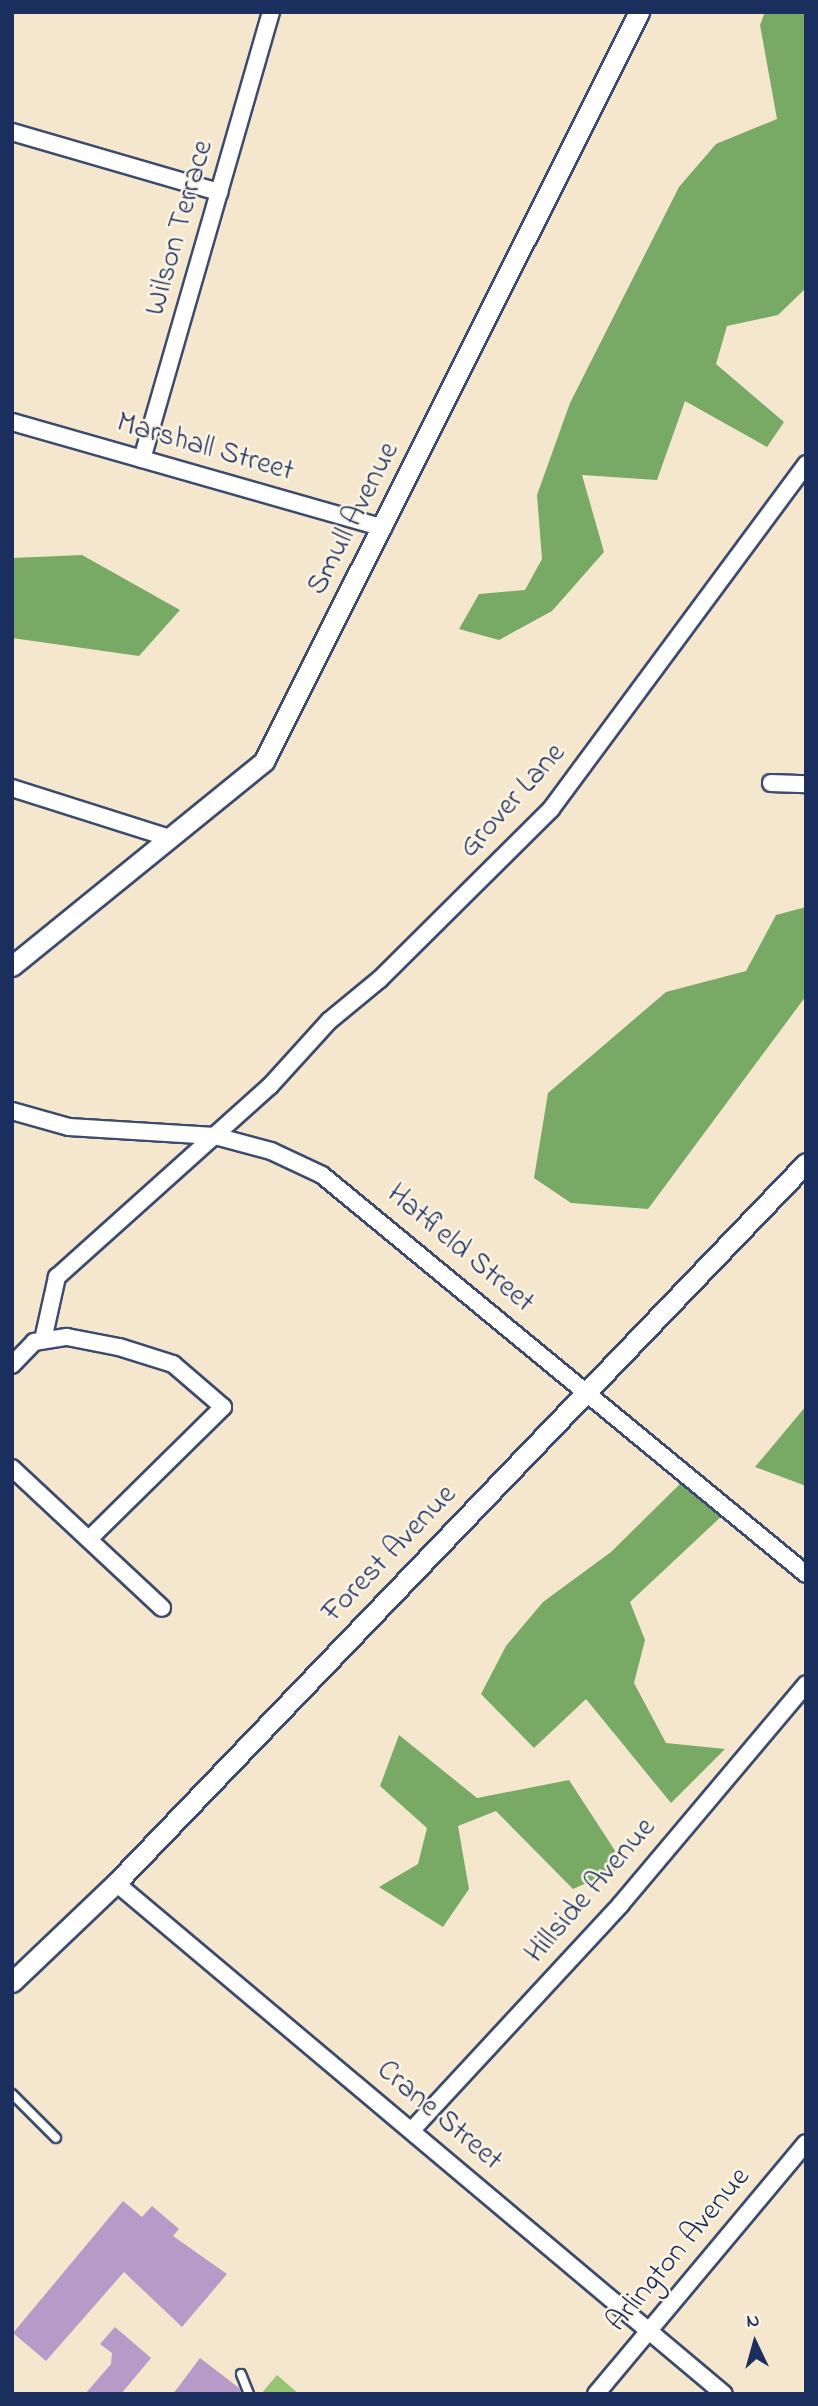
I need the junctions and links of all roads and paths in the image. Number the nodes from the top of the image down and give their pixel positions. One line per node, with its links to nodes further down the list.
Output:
1 (271, 12): 4 (street, Wilson Terrace)
2 (639, 12): 8 (street, Smull Avenue)
3 (12, 132): 4 (street)
4 (219, 192): 6 (street, Wilson Terrace)
5 (12, 422): 6 (street, Marshall Street)
6 (142, 459): 8 (street, Marshall Street)
7 (806, 464): 15 (street, Grover Lane)
8 (383, 528): 12 (street, Smull Avenue)
9 (771, 783): 10 (street)
10 (806, 785)
11 (12, 788): 12 (street)
12 (170, 838): 13 (street, Smull Avenue)
13 (12, 966)
14 (12, 1111): 15 (street, Hatfield Street)
15 (215, 1136): 17 (street, Grover Lane); 19 (street, Hatfield Street)
16 (806, 1163): 19 (street, Forest Avenue)
17 (43, 1340): 18 (street); 21 (street)
18 (12, 1365)
19 (589, 1392): 22 (street, Hatfield Street); 25 (street, Forest Avenue)
20 (14, 1471): 21 (street)
21 (91, 1537): 23 (street)
22 (806, 1574)
23 (162, 1608)
24 (806, 1684): 28 (street, Hillside Avenue)
25 (116, 1883): 26 (street, Forest Avenue); 28 (street, Crane Street)
26 (15, 1975)
27 (12, 2094): 29 (lane)
28 (412, 2130): 31 (street, Crane Street)
29 (56, 2138)
30 (806, 2143): 31 (street, Arlington Avenue)
31 (649, 2330): 34 (street, Arlington Avenue); 35 (street, Crane Street)
32 (241, 2374): 33 (lane)
33 (249, 2394)
34 (596, 2394)
35 (724, 2394)

